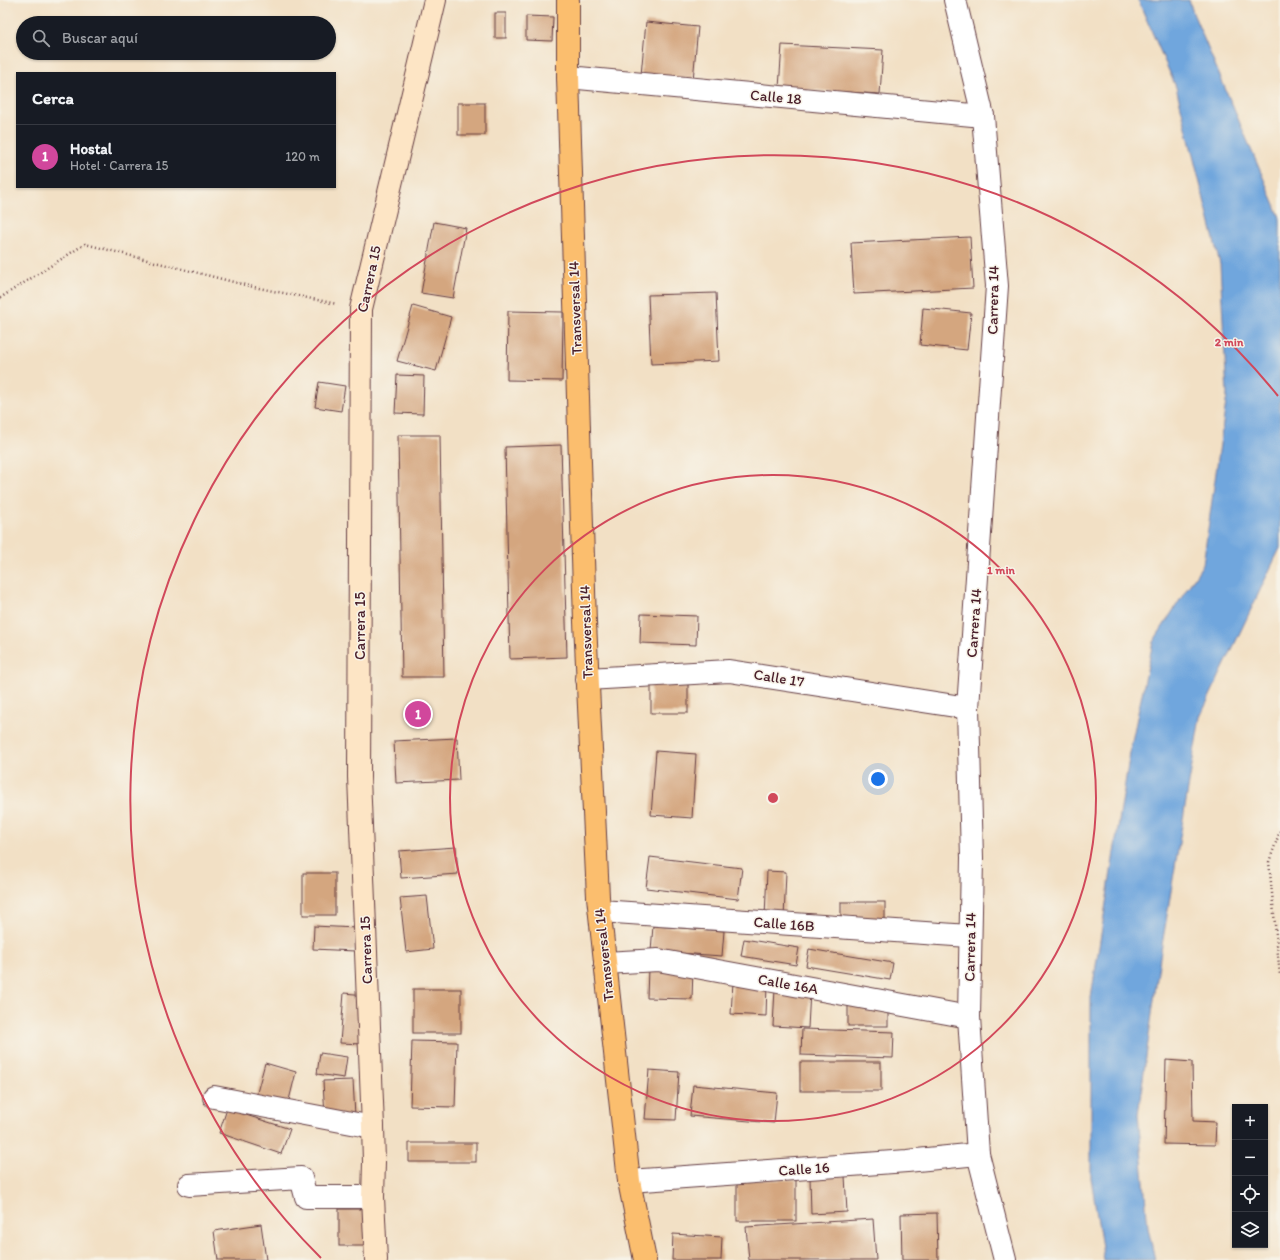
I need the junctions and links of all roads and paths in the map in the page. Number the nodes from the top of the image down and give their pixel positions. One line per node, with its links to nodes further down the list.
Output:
1 (434, 0): 7 (street, Carrera 15)
2 (568, 0): 4 (highway, Transversal 14)
3 (955, 0): 5 (street, Carrera 14)
4 (568, 77): 5 (street, Calle 18); 8 (highway, Transversal 14)
5 (983, 116): 9 (street, Carrera 14)
6 (0, 298): 7 (path)
7 (361, 309): 17 (street, Carrera 15)
8 (588, 679): 9 (street, Calle 17); 11 (highway, Transversal 14)
9 (968, 708): 12 (street, Carrera 14)
10 (1280, 832): 14 (path)
11 (600, 911): 12 (street, Calle 16B); 13 (highway, Transversal 14)
12 (969, 936): 15 (street, Carrera 14)
13 (605, 963): 15 (street, Calle 16A); 19 (highway, Transversal 14)
14 (1280, 976)
15 (969, 1017): 18 (street, Carrera 14)
16 (214, 1097): 17 (street)
17 (373, 1127): 21 (street, Carrera 15)
18 (978, 1154): 19 (street, Calle 16); 24 (street, Carrera 14)
19 (629, 1181): 23 (highway, Transversal 14)
20 (189, 1185): 21 (street)
21 (373, 1197): 22 (street, Carrera 15)
22 (376, 1260)
23 (645, 1260)
24 (1005, 1260)

